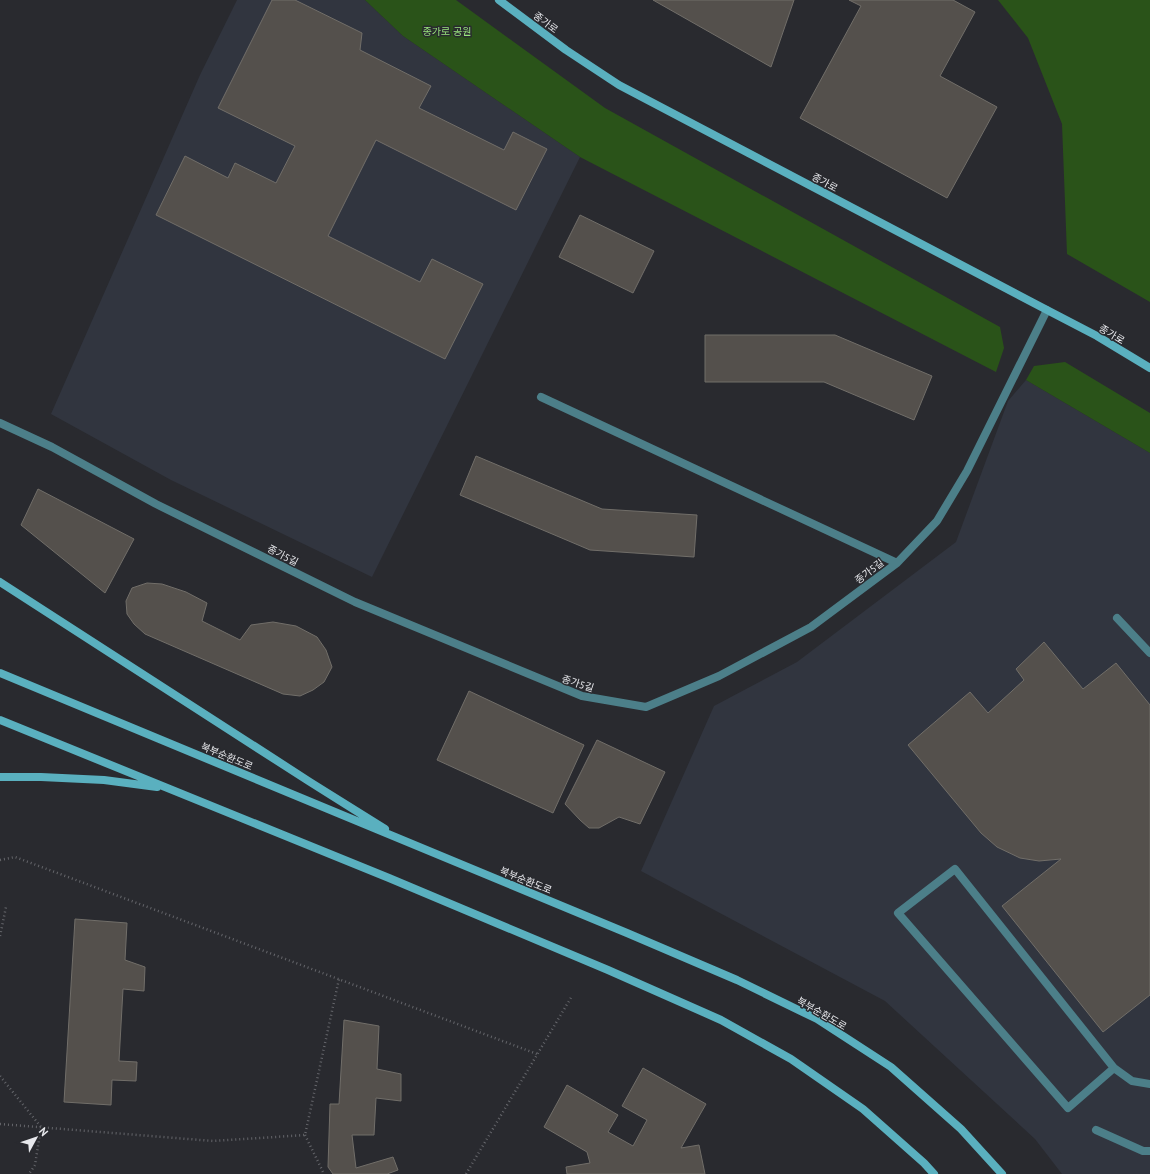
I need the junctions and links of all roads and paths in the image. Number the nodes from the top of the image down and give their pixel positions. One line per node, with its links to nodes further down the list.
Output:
1 (500, 0): 2 (main road, 종가로)
2 (1047, 310): 3 (main road, 종가로); 6 (street, 종가5길)
3 (1150, 368)
4 (541, 397): 6 (street)
5 (0, 423): 6 (street, 종가5길)
6 (897, 563)
7 (0, 582): 14 (main road)
8 (1117, 618): 9 (street)
9 (1150, 653)
10 (0, 673): 14 (main road, 북부순환도로)
11 (0, 720): 13 (main road)
12 (0, 777): 13 (main road)
13 (169, 789): 32 (main road)
14 (406, 842): 33 (main road, 북부순환도로)
15 (0, 860): 18 (path)
16 (6, 907): 17 (path)
17 (0, 936)
18 (339, 979): 20 (path); 27 (path)
19 (572, 996): 20 (path)
20 (537, 1054): 31 (path)
21 (1114, 1068): 21 (street); 23 (street)
22 (0, 1076): 25 (path)
23 (1150, 1084)
24 (0, 1124): 25 (path)
25 (41, 1127): 27 (path); 29 (path)
26 (1096, 1130): 28 (street)
27 (305, 1136): 30 (path)
28 (1150, 1152)
29 (29, 1174)
30 (324, 1174)
31 (466, 1174)
32 (934, 1174)
33 (1002, 1174)

